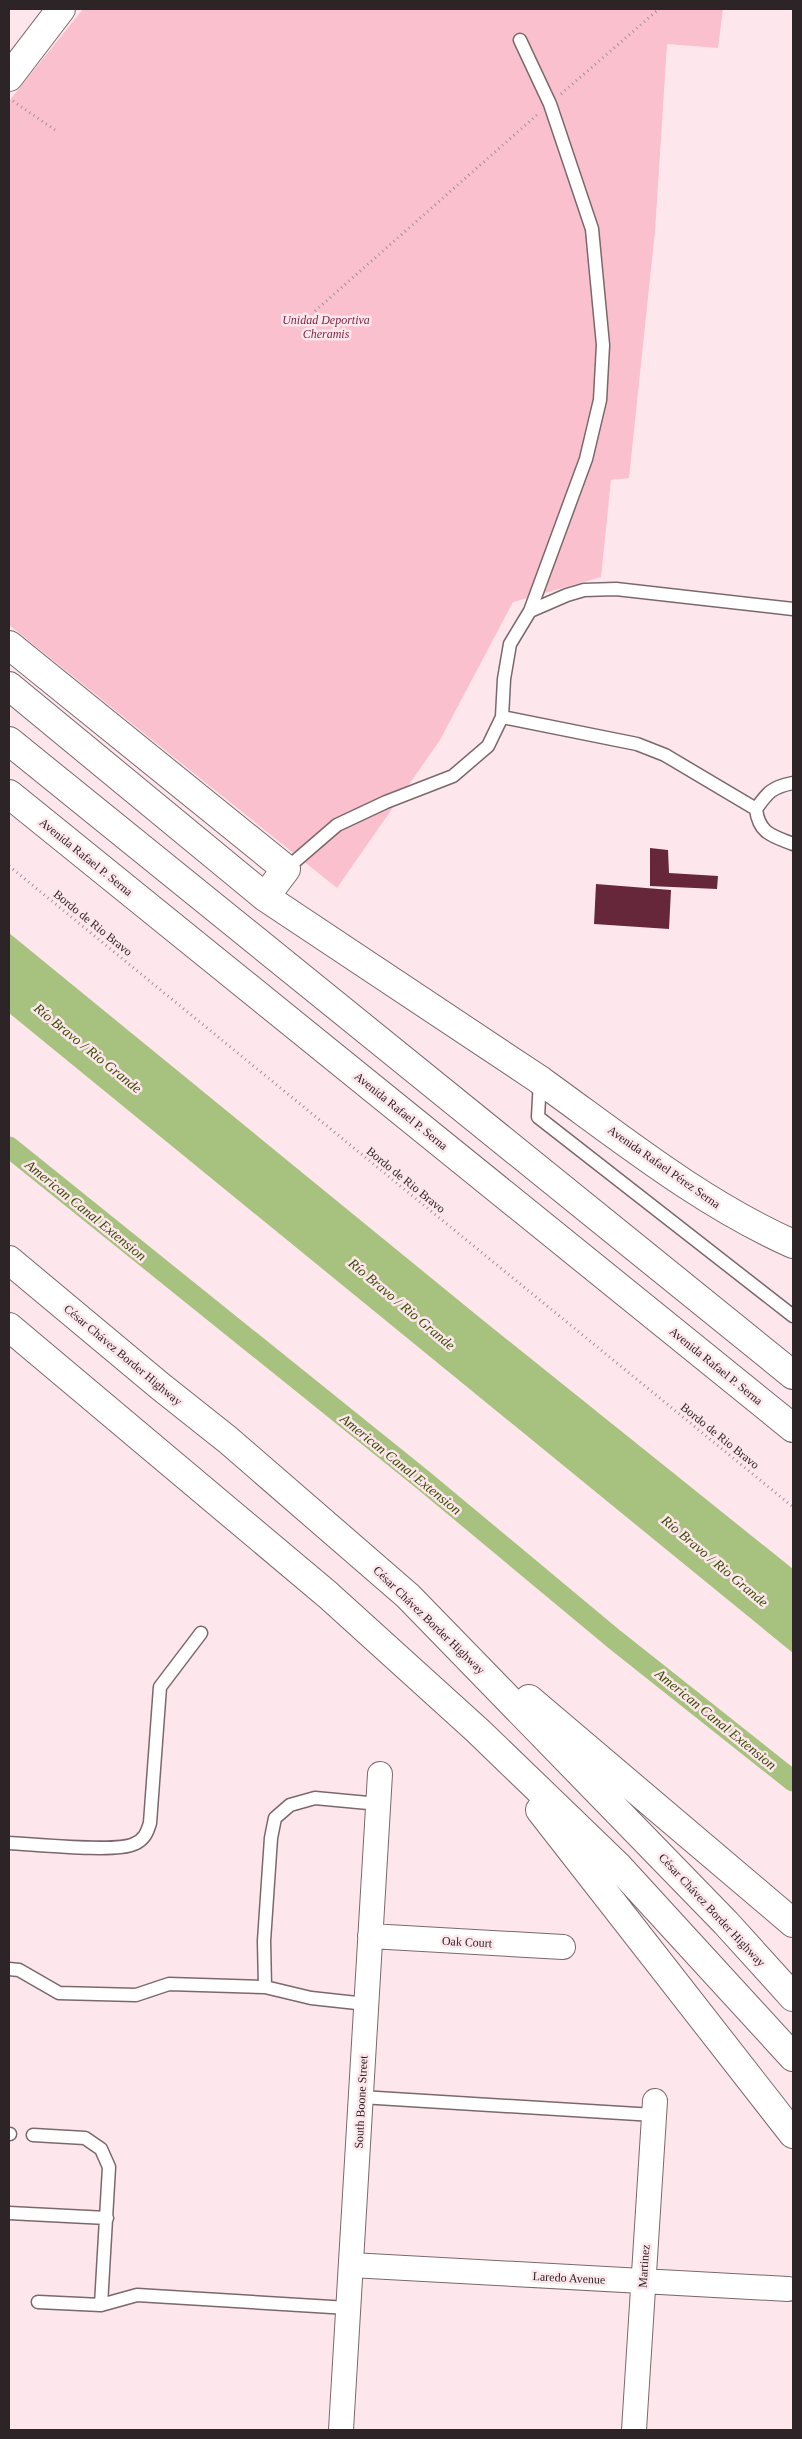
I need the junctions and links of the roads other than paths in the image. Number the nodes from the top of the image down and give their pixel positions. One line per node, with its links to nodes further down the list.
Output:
1 (61, 9): 3 (main road)
2 (520, 40): 5 (lane)
3 (10, 88)
4 (793, 609): 5 (lane)
5 (530, 611): 8 (lane)
6 (9, 645): 14 (main road)
7 (9, 686): 15 (main road, Avenida Rafael Pérez Serna)
8 (502, 717): 12 (lane); 14 (lane)
9 (9, 741): 21 (main road)
10 (793, 783): 12 (lane)
11 (9, 794): 22 (main road, Avenida Rafael P. Serna)
12 (756, 809): 13 (lane)
13 (793, 844)
14 (286, 869): 15 (main road)
15 (265, 897): 16 (main road, Avenida Rafael Pérez Serna)
16 (540, 1080): 17 (main road, Avenida Rafael Pérez Serna); 19 (lane)
17 (793, 1244)
18 (9, 1260): 23 (main road, César Chávez Border Highway)
19 (793, 1316)
20 (9, 1327): 25 (main road)
21 (793, 1375)
22 (793, 1428)
23 (408, 1596): 29 (main road); 34 (main road, César Chávez Border Highway)
24 (201, 1633): 28 (lane)
25 (477, 1730): 36 (main road); 39 (main road)
26 (380, 1774): 27 (street, South Boone Street)
27 (379, 1804): 30 (street, South Boone Street); 33 (lane)
28 (9, 1843)
29 (793, 1923)
30 (370, 1936): 31 (street, Oak Court); 35 (street, South Boone Street)
31 (563, 1947)
32 (9, 1969): 33 (lane)
33 (265, 1987): 35 (lane)
34 (793, 1997)
35 (366, 2004): 37 (street, South Boone Street)
36 (793, 2057)
37 (361, 2097): 38 (lane); 43 (street, South Boone Street)
38 (655, 2108): 44 (street, Martinez)
39 (793, 2134)
40 (33, 2135): 42 (lane)
41 (9, 2213): 42 (lane)
42 (107, 2218): 47 (lane)
43 (351, 2265): 44 (street, Laredo Avenue); 48 (street, South Boone Street)
44 (643, 2282): 45 (street, Laredo Avenue); 50 (street, Martinez)
45 (788, 2289)
46 (38, 2302): 47 (lane)
47 (101, 2305): 48 (lane)
48 (348, 2308): 49 (street, South Boone Street)
49 (341, 2430)
50 (634, 2430)

